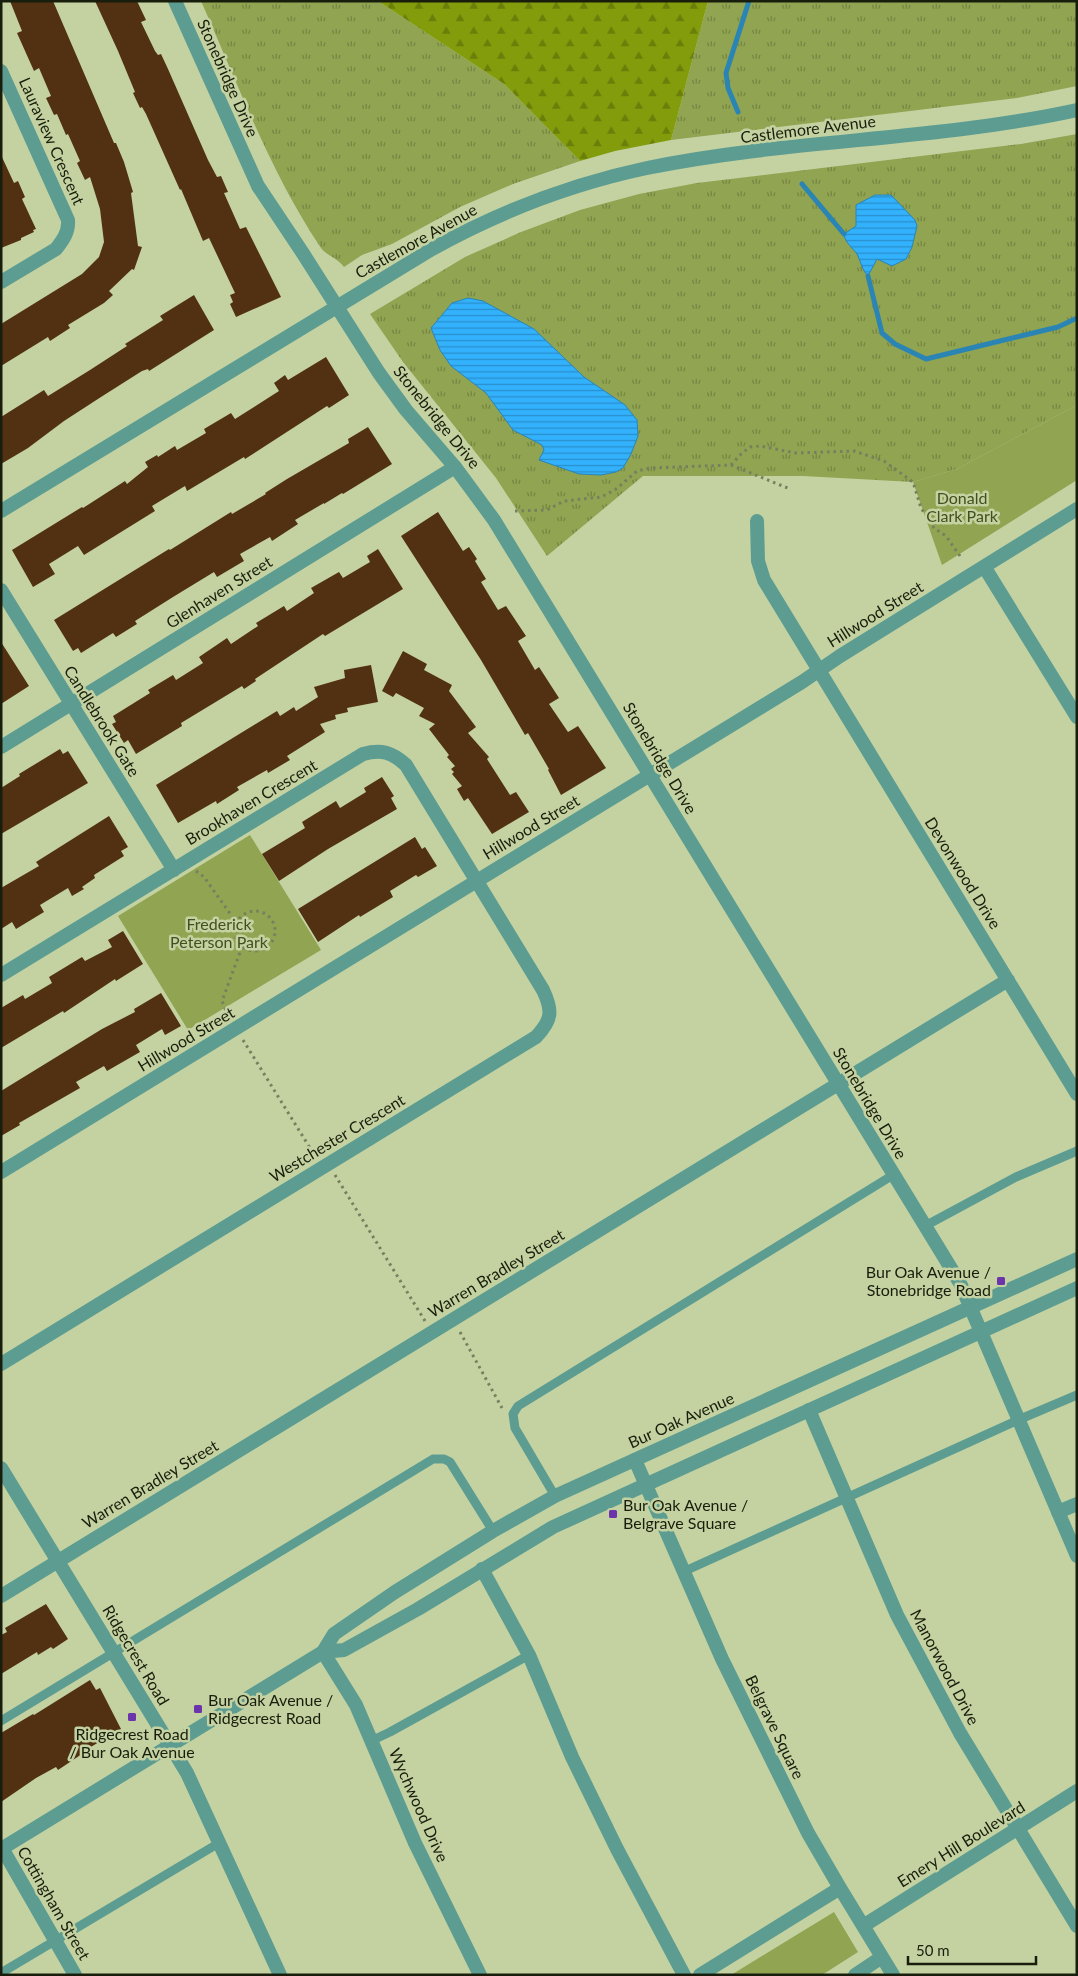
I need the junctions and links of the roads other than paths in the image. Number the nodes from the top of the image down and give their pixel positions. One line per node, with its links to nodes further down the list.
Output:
1 (175, 1): 5 (street, Stonebridge Drive)
2 (1, 71): 4 (street, Lauraview Crescent)
3 (1077, 110): 5 (street, Castlemore Avenue)
4 (1, 282)
5 (336, 306): 6 (street, Stonebridge Drive); 8 (street, Castlemore Avenue)
6 (455, 467): 13 (street, Glenhaven Street); 16 (street, Stonebridge Drive)
7 (1077, 509): 10 (street, Hillwood Street)
8 (1, 511)
9 (757, 521): 12 (street, Devonwood Drive)
10 (985, 568): 12 (street, Hillwood Street); 14 (street)
11 (1, 590): 13 (street, Candlebrook Gate)
12 (818, 671): 16 (street, Hillwood Street); 20 (street, Devonwood Drive)
13 (72, 704): 15 (street, Glenhaven Street); 17 (street, Candlebrook Gate)
14 (1077, 717)
15 (1, 747)
16 (650, 775): 18 (street, Hillwood Street); 21 (street, Stonebridge Drive)
17 (174, 870): 18 (street, Brookhaven Crescent); 19 (street, Brookhaven Crescent)
18 (476, 881): 24 (street, Hillwood Street); 31 (street, Westchester Crescent)
19 (1, 975)
20 (1008, 980): 21 (street, Warren Bradley Street); 22 (street, Devonwood Drive)
21 (838, 1085): 25 (street, Stonebridge Drive); 44 (street, Warren Bradley Street)
22 (1077, 1094)
23 (1077, 1151): 26 (lane)
24 (1, 1172)
25 (894, 1175): 26 (street, Stonebridge Drive); 38 (lane)
26 (924, 1226): 29 (street, Stonebridge Drive)
27 (1077, 1259): 29 (street, Bur Oak Avenue)
28 (1077, 1288): 30 (street, Bur Oak Avenue)
29 (970, 1307): 30 (street, Stonebridge Drive); 35 (street, Bur Oak Avenue)
30 (980, 1332): 33 (street, Bur Oak Avenue); 34 (street, Stonebridge Drive)
31 (1, 1364)
32 (1077, 1395): 34 (lane)
33 (810, 1410): 37 (street, Bur Oak Avenue); 39 (street, Manorwood Drive)
34 (1018, 1420): 39 (lane); 41 (street, Stonebridge Drive)
35 (635, 1460): 37 (street); 38 (street, Bur Oak Avenue)
36 (1, 1468): 44 (street, Ridgecrest Road)
37 (646, 1484): 45 (street, Bur Oak Avenue); 46 (street, Belgrave Square)
38 (555, 1496): 42 (street, Bur Oak Avenue)
39 (846, 1498): 46 (lane); 55 (street, Manorwood Drive)
40 (1077, 1504): 41 (street)
41 (1058, 1512): 43 (street, Stonebridge Drive)
42 (493, 1531): 48 (lane); 49 (street, Bur Oak Avenue)
43 (1077, 1556)
44 (58, 1561): 47 (street, Warren Bradley Street); 48 (street, Ridgecrest Road)
45 (482, 1569): 49 (street, Bur Oak Avenue); 50 (street)
46 (684, 1572): 58 (street, Belgrave Square)
47 (1, 1596)
48 (114, 1652): 51 (lane); 53 (street, Ridgecrest Road)
49 (324, 1652): 52 (street, Wychwood Drive); 53 (street, Bur Oak Avenue)
50 (529, 1655): 52 (lane); 67 (street)
51 (1, 1721)
52 (371, 1741): 66 (street, Wychwood Drive)
53 (170, 1745): 56 (street, Ridgecrest Road); 57 (street, Bur Oak Avenue)
54 (1077, 1791): 55 (street, Emery Hill Boulevard)
55 (1017, 1829): 59 (street, Emery Hill Boulevard); 60 (street, Manorwood Drive)
56 (219, 1843): 61 (lane); 65 (street, Ridgecrest Road)
57 (1, 1849): 61 (street, Cottingham Street)
58 (840, 1888): 59 (street, Belgrave Square); 68 (street)
59 (863, 1926): 62 (street, Belgrave Square)
60 (1077, 1926)
61 (55, 1940): 63 (lane); 64 (street, Cottingham Street)
62 (882, 1957): 69 (street); 70 (street, Belgrave Square)
63 (1, 1973)
64 (75, 1975)
65 (280, 1975)
66 (480, 1975)
67 (684, 1975)
68 (700, 1975)
69 (855, 1975)
70 (894, 1975)

